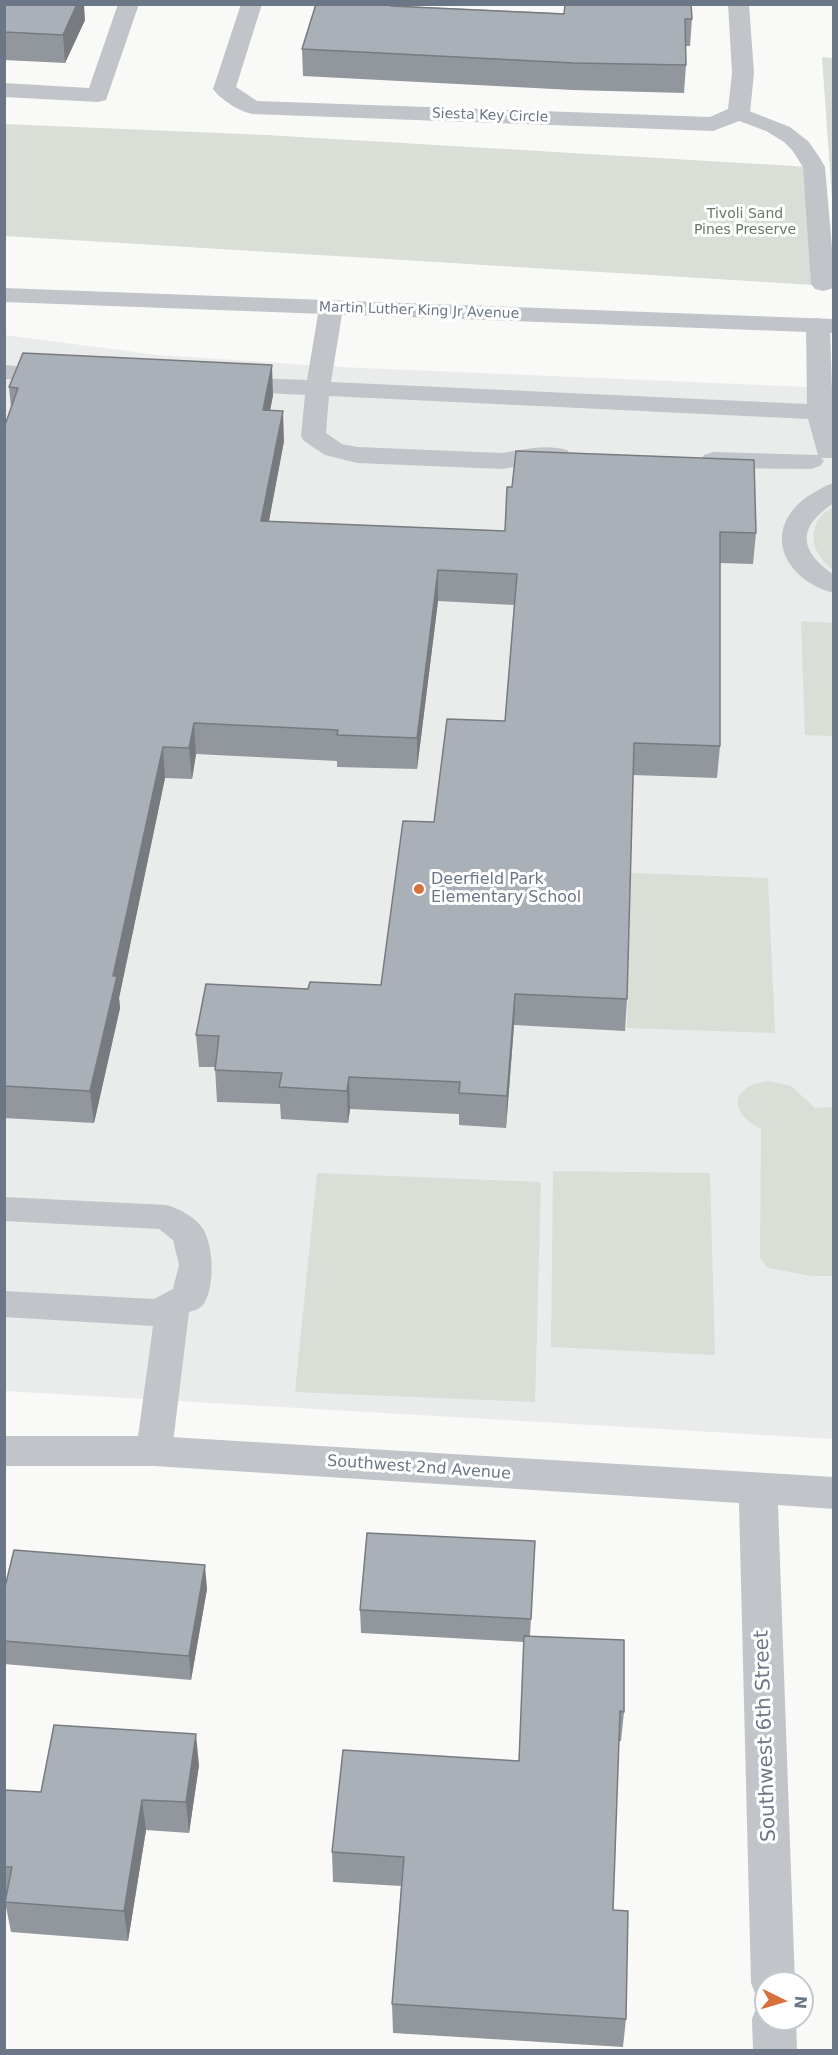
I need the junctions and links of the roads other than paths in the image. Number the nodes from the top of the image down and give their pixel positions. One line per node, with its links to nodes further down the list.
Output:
1 (129, 4): 4 (street)
2 (252, 4): 5 (street, Siesta Key Circle)
3 (738, 4): 5 (street)
4 (4, 90)
5 (739, 113): 6 (lane)
6 (823, 284)
7 (4, 294): 8 (street, Martin Luther King Jr Avenue)
8 (331, 308): 9 (street, Martin Luther King Jr Avenue); 13 (lane)
9 (826, 326): 14 (lane)
10 (4, 372): 11 (lane)
11 (74, 376)
12 (201, 382): 13 (lane)
13 (318, 389): 14 (lane); 16 (lane)
14 (826, 413): 15 (lane)
15 (824, 455): 17 (lane); 18 (lane)
16 (584, 456)
17 (688, 460)
18 (834, 486)
19 (834, 491): 20 (lane)
20 (834, 585)
21 (4, 1209): 23 (lane)
22 (4, 1304): 23 (lane)
23 (173, 1305): 25 (lane)
24 (4, 1451): 25 (street, Southwest 2nd Avenue)
25 (154, 1451): 26 (street, Southwest 2nd Avenue)
26 (758, 1489): 27 (street, Southwest 2nd Avenue); 28 (street, Southwest 6th Street)
27 (834, 1493)
28 (773, 1971)
29 (774, 2031): 30 (street)
30 (775, 2050)

